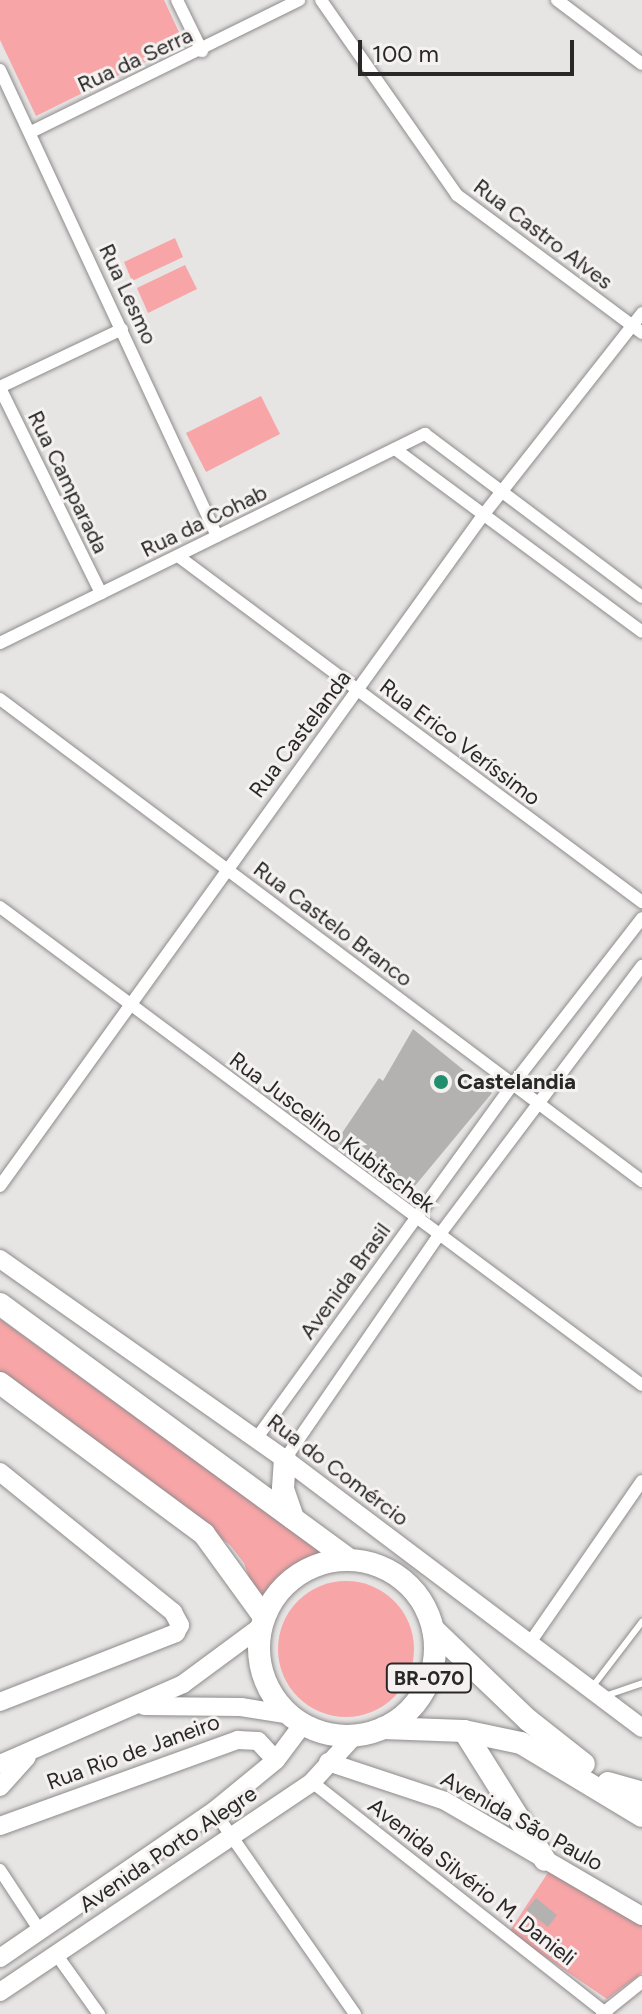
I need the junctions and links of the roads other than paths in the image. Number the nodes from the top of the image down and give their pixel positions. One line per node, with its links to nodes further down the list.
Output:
1 (177, 0): 5 (street)
2 (299, 0): 5 (street, Rua da Serra)
3 (321, 0): 11 (street, Rua Castro Alves)
4 (557, 0): 6 (street)
5 (202, 51): 8 (street, Rua da Serra)
6 (642, 64)
7 (0, 70): 8 (street, Rua Lesmo)
8 (31, 132): 10 (street, Rua Lesmo)
9 (642, 313): 11 (street, Rua Castelanda)
10 (122, 329): 12 (street); 16 (street, Rua Lesmo)
11 (637, 329): 14 (street, Rua Castelanda)
12 (0, 388): 18 (street, Rua Camparada)
13 (395, 449): 14 (street, Rua da Cohab); 15 (street); 16 (street, Rua da Cohab)
14 (501, 491): 15 (street, Rua Castelanda); 19 (street)
15 (484, 514): 20 (street); 22 (street, Rua Castelanda)
16 (217, 536): 17 (street, Rua da Cohab)
17 (178, 556): 18 (street, Rua da Cohab); 22 (street, Rua Erico Veríssimo)
18 (101, 593): 21 (street, Rua da Cohab)
19 (642, 597)
20 (642, 632)
21 (0, 643)
22 (358, 690): 24 (street, Rua Castelanda); 25 (street, Rua Erico Veríssimo)
23 (0, 699): 24 (street, Rua Castelo Branco)
24 (225, 868): 29 (street, Rua Castelanda); 30 (street, Rua Castelo Branco)
25 (642, 902)
26 (0, 907): 29 (street, Rua Juscelino Kubitschek)
27 (642, 918): 30 (street, Avenida Brasil)
28 (642, 966): 31 (street)
29 (129, 1003): 33 (street, Rua Castelanda); 34 (street, Rua Juscelino Kubitschek)
30 (513, 1084): 31 (street, Rua Castelo Branco); 34 (street, Avenida Brasil)
31 (537, 1102): 32 (street, Rua Castelo Branco); 35 (street)
32 (642, 1181)
33 (0, 1186)
34 (414, 1220): 35 (street, Rua Juscelino Kubitschek); 40 (street, Avenida Brasil)
35 (437, 1238): 39 (street, Rua Juscelino Kubitschek); 41 (street)
36 (0, 1259): 40 (street, Rua do Comércio)
37 (0, 1304): 44 (highway, BR-070)
38 (0, 1383): 46 (highway)
39 (642, 1385)
40 (256, 1439): 41 (street, Rua do Comércio)
41 (285, 1459): 44 (highway); 49 (street, Rua do Comércio)
42 (0, 1472): 52 (street)
43 (642, 1481): 49 (street)
44 (293, 1518): 45 (highway, BR-070)
45 (348, 1559): 46 (highway, BR-070); 48 (highway, BR-070)
46 (262, 1622): 53 (street); 54 (highway)
47 (642, 1622): 51 (lane)
48 (433, 1629): 55 (highway, BR-070); 65 (highway, BR-070)
49 (529, 1644): 51 (street, Rua do Comércio)
50 (642, 1683): 51 (lane)
51 (596, 1693): 56 (street, Rua do Comércio)
52 (0, 1702)
53 (141, 1706): 54 (street); 59 (street)
54 (297, 1720): 58 (highway, BR-070); 60 (street, Avenida Porto Alegre)
55 (383, 1728): 57 (highway, BR-070); 58 (highway, BR-070)
56 (642, 1728)
57 (464, 1731): 65 (highway, BR-070); 69 (highway)
58 (354, 1736): 61 (street, Avenida Porto Alegre)
59 (31, 1753): 62 (street); 64 (street)
60 (276, 1760): 66 (street, Avenida Porto Alegre); 67 (street, Rua Rio de Janeiro)
61 (328, 1762): 63 (street, Avenida Porto Alegre); 69 (street, Avenida São Paulo)
62 (0, 1764)
63 (312, 1782): 68 (street, Avenida Porto Alegre); 77 (street, Avenida Silvério M. Danieli)
64 (0, 1787)
65 (639, 1806)
66 (214, 1811): 68 (street); 72 (street, Avenida Porto Alegre)
67 (0, 1826)
68 (230, 1834): 73 (street, Avenida Porto Alegre); 79 (street)
69 (545, 1860): 71 (street, Avenida São Paulo)
70 (0, 1870): 72 (street)
71 (642, 1916)
72 (40, 1931): 74 (street, Avenida Porto Alegre)
73 (56, 1954): 76 (street, Avenida Porto Alegre); 78 (street)
74 (0, 1958)
75 (642, 1982): 77 (street)
76 (0, 1992)
77 (605, 2013)
78 (99, 2014)
79 (355, 2014)

